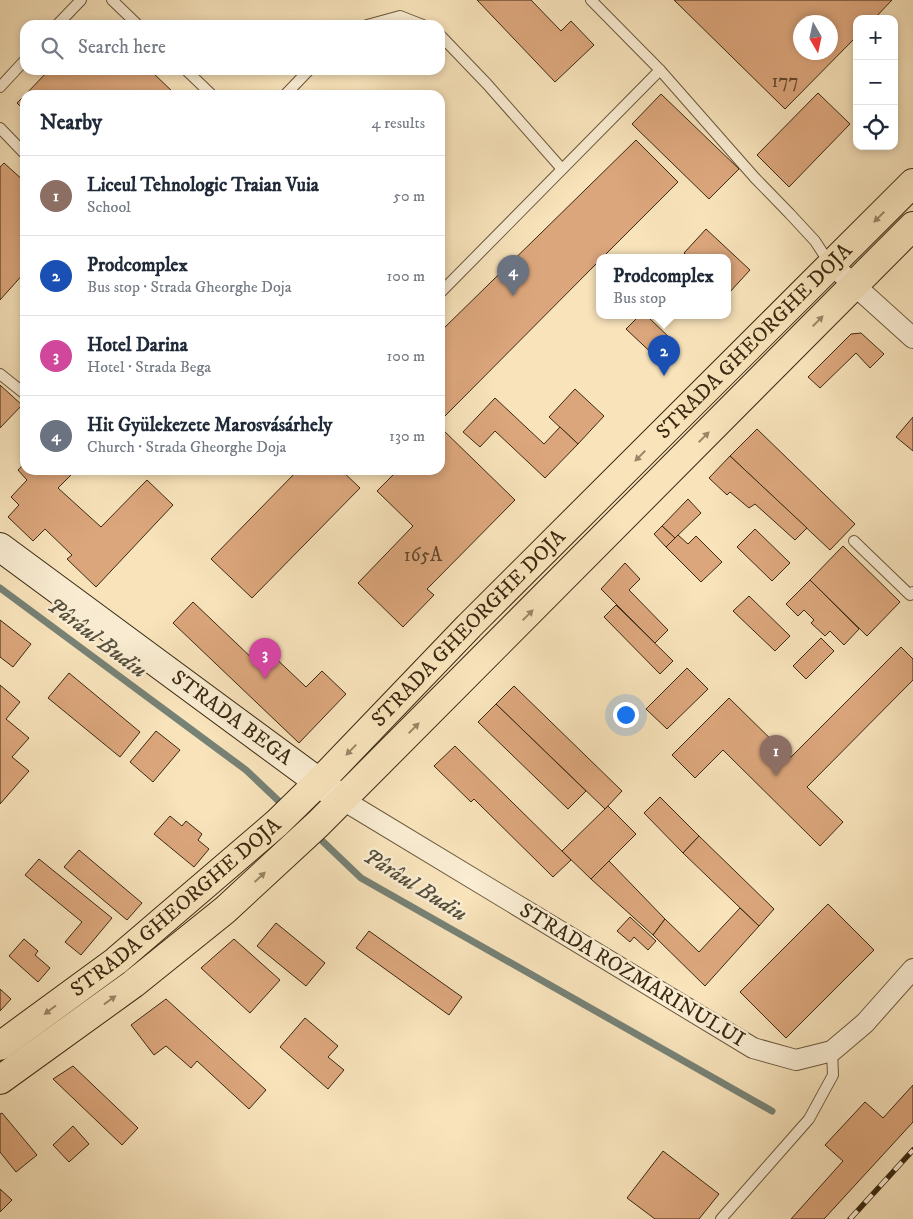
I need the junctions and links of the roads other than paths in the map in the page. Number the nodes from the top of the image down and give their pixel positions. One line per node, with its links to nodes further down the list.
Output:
1 (80, 0): 4 (lane)
2 (112, 0): 5 (lane)
3 (591, 0): 10 (lane)
4 (62, 20)
5 (133, 20)
6 (385, 20): 7 (lane)
7 (410, 20)
8 (445, 40): 18 (lane)
9 (20, 65): 13 (lane)
10 (660, 70): 18 (lane); 21 (lane)
11 (191, 75): 14 (lane)
12 (304, 75): 15 (lane)
13 (0, 87)
14 (207, 90)
15 (291, 90)
16 (0, 128): 17 (lane)
17 (20, 149)
18 (562, 169): 23 (lane)
19 (913, 183): 21 (main road, STRADA GHEORGHE DOJA, one-way to 21)
20 (913, 226): 22 (main road, STRADA GHEORGHE DOJA)
21 (831, 264): 22 (street); 30 (main road, STRADA GHEORGHE DOJA, one-way to 30)
22 (853, 285): 24 (street); 31 (main road, STRADA GHEORGHE DOJA, one-way to 22)
23 (445, 288)
24 (913, 338)
25 (0, 374): 26 (lane)
26 (20, 390)
27 (854, 541): 29 (lane)
28 (0, 546): 30 (main road, STRADA BEGA)
29 (913, 592)
30 (314, 788): 31 (main road, STRADA BEGA); 33 (main road, STRADA GHEORGHE DOJA, one-way to 33)
31 (337, 805): 34 (street, STRADA ROZMARINULUI); 35 (main road, STRADA GHEORGHE DOJA, one-way to 31)
32 (913, 969): 34 (street, STRADA ROZMARINULUI)
33 (0, 1046)
34 (832, 1051): 36 (lane)
35 (0, 1080)
36 (721, 1219)

